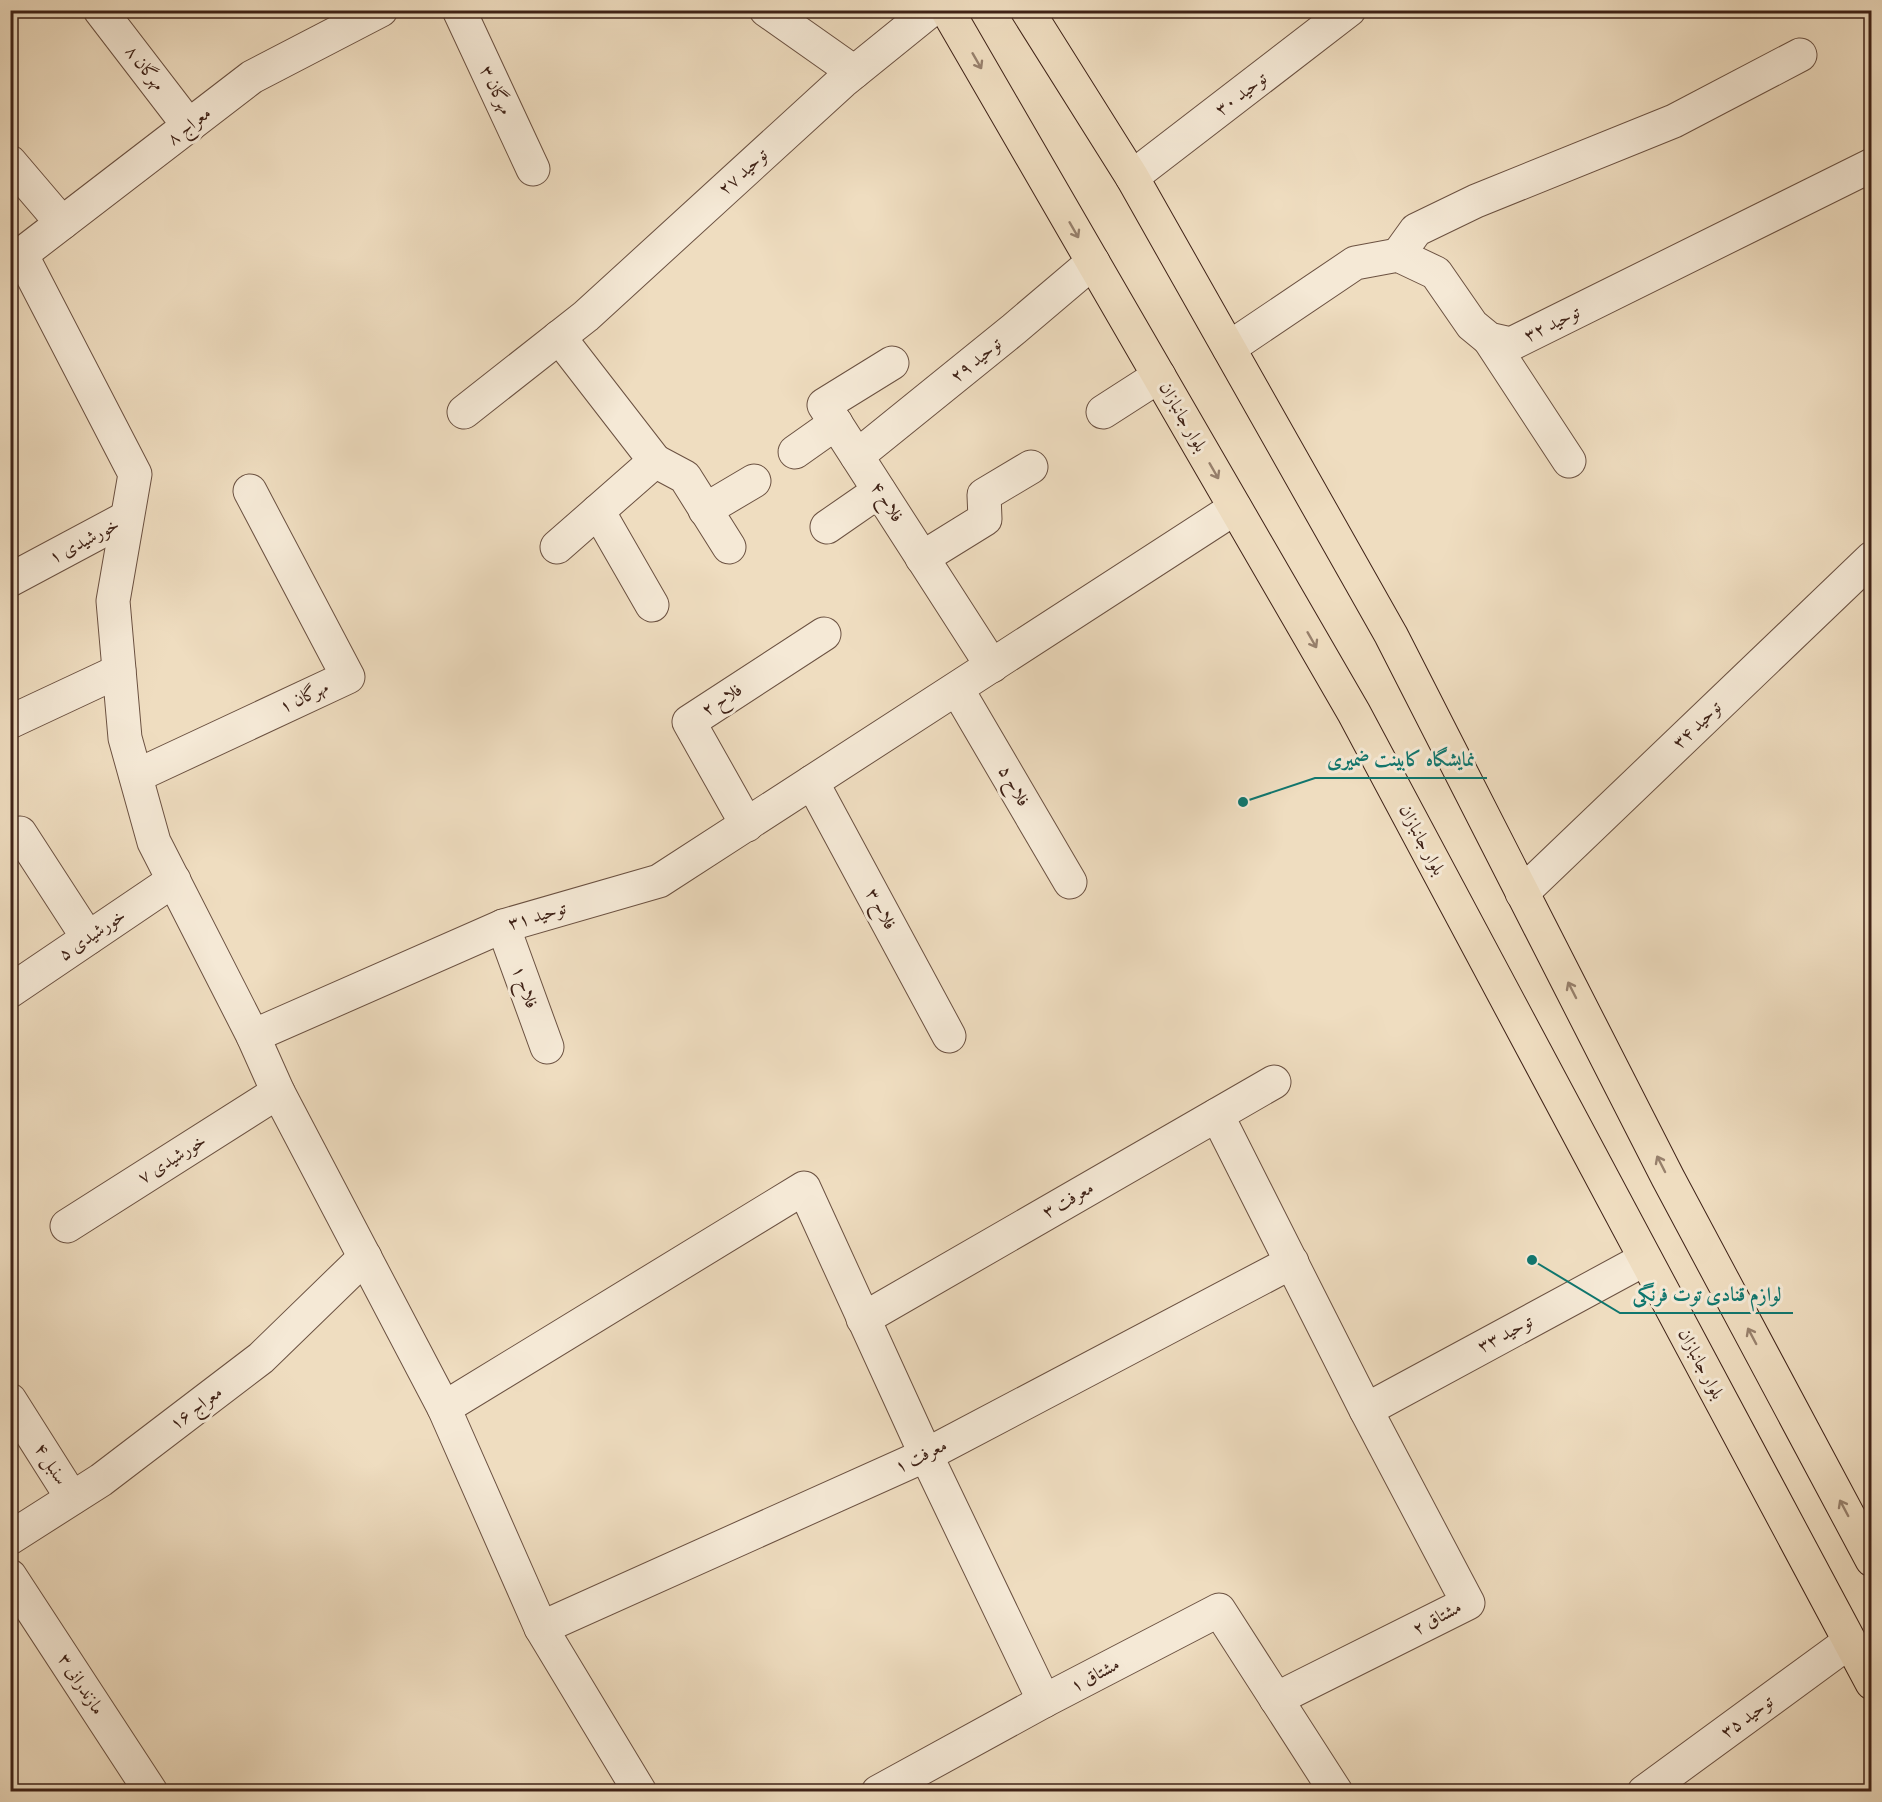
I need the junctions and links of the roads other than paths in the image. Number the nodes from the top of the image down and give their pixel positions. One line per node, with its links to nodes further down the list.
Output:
1 (100, 10): 11 (street, مهرگان ۸)
2 (381, 10): 11 (street, معراج ۸)
3 (459, 10): 14 (street, مهرگان ۳)
4 (766, 10): 10 (street)
5 (931, 10): 10 (street, توحید ۲۷)
6 (947, 10): 19 (highway, بلوار جانبازان, one-way to 19)
7 (1027, 10): 15 (highway)
8 (1349, 10): 15 (street, توحید ۳۰)
9 (1800, 56): 17 (street)
10 (854, 72): 20 (street, توحید ۲۷)
11 (189, 126): 16 (street, معراج ۸)
12 (10, 162): 16 (street)
13 (1872, 165): 21 (street, توحید ۳۲)
14 (533, 169)
15 (1132, 177): 22 (highway)
16 (62, 223): 18 (street, معراج ۸)
17 (1398, 255): 21 (street); 22 (street)
18 (16, 259): 39 (street)
19 (1093, 262): 24 (highway, بلوار جانبازان); 29 (street, توحید ۲۹)
20 (559, 337): 25 (street, توحید ۲۷); 30 (street)
21 (1489, 339): 31 (street)
22 (1228, 348): 58 (highway)
23 (892, 363): 27 (street, فلاح ۴)
24 (1159, 376): 26 (street); 36 (highway, بلوار جانبازان, one-way to 36)
25 (465, 412)
26 (1103, 412)
27 (836, 423): 28 (street); 29 (street, فلاح ۴)
28 (795, 452)
29 (857, 456): 35 (street, فلاح ۴)
30 (655, 461): 37 (street); 38 (street)
31 (1569, 461)
32 (1031, 467): 43 (street)
33 (754, 481): 37 (street)
34 (250, 491): 52 (street, مهرگان ۱)
35 (879, 491): 40 (street); 43 (street, فلاح ۴)
36 (1235, 508): 48 (street, توحید ۳۱); 70 (highway, بلوار جانبازان, one-way to 70)
37 (705, 510): 42 (street)
38 (598, 511): 41 (street); 46 (street)
39 (126, 518): 45 (street, خورشیدی ۱); 49 (street)
40 (827, 526)
41 (557, 547)
42 (729, 548)
43 (922, 558): 48 (street, فلاح ۴)
44 (1872, 558): 58 (street, توحید ۳۴)
45 (10, 580)
46 (652, 605)
47 (824, 634): 54 (street, فلاح ۲)
48 (992, 666): 50 (street, توحید ۳۱)
49 (119, 671): 51 (street); 52 (street)
50 (957, 689): 53 (street, توحید ۳۱); 57 (street, فلاح ۵)
51 (10, 722)
52 (136, 776): 56 (street)
53 (812, 782): 54 (street, توحید ۳۱); 63 (street, فلاح ۳)
54 (747, 825): 59 (street, توحید ۳۱)
55 (20, 833): 60 (street)
56 (174, 880): 60 (street, خورشیدی ۵); 62 (street)
57 (1070, 882)
58 (1522, 893): 79 (highway, one-way to 58)
59 (502, 926): 62 (street, توحید ۳۱); 64 (street, فلاح ۱)
60 (88, 938): 61 (street, خورشیدی ۵)
61 (10, 990)
62 (253, 1036): 66 (street)
63 (949, 1036)
64 (547, 1047)
65 (1274, 1082): 67 (street, معرفت ۳)
66 (278, 1092): 68 (street, خورشیدی ۷); 69 (street)
67 (1217, 1115): 71 (street); 72 (street, معرفت ۳)
68 (67, 1226)
69 (365, 1257): 74 (street); 77 (street, معراج ۱۶)
70 (1645, 1259): 75 (street, توحید ۳۳); 82 (highway, بلوار جانبازان)
71 (1292, 1262): 75 (street); 76 (street, معرفت ۱)
72 (863, 1319): 74 (street); 76 (street)
73 (10, 1400): 77 (street, سنبل ۴)
74 (444, 1408): 81 (street)
75 (1366, 1410): 84 (street, مشتاق ۲)
76 (926, 1455): 81 (street, معرفت ۱); 85 (street)
77 (72, 1498): 78 (street, معراج ۱۶)
78 (10, 1538)
79 (1872, 1560)
80 (10, 1576): 86 (street, مازندرانی ۳)
81 (541, 1629): 87 (street)
82 (1850, 1642): 83 (highway, بلوار جانبازان); 90 (street, توحید ۳۵)
83 (1872, 1683)
84 (1276, 1700): 85 (street, مشتاق ۱); 89 (street)
85 (1044, 1701): 88 (street, مشتاق ۱)
86 (151, 1791)
87 (640, 1791)
88 (878, 1791)
89 (1336, 1791)
90 (1644, 1791)

